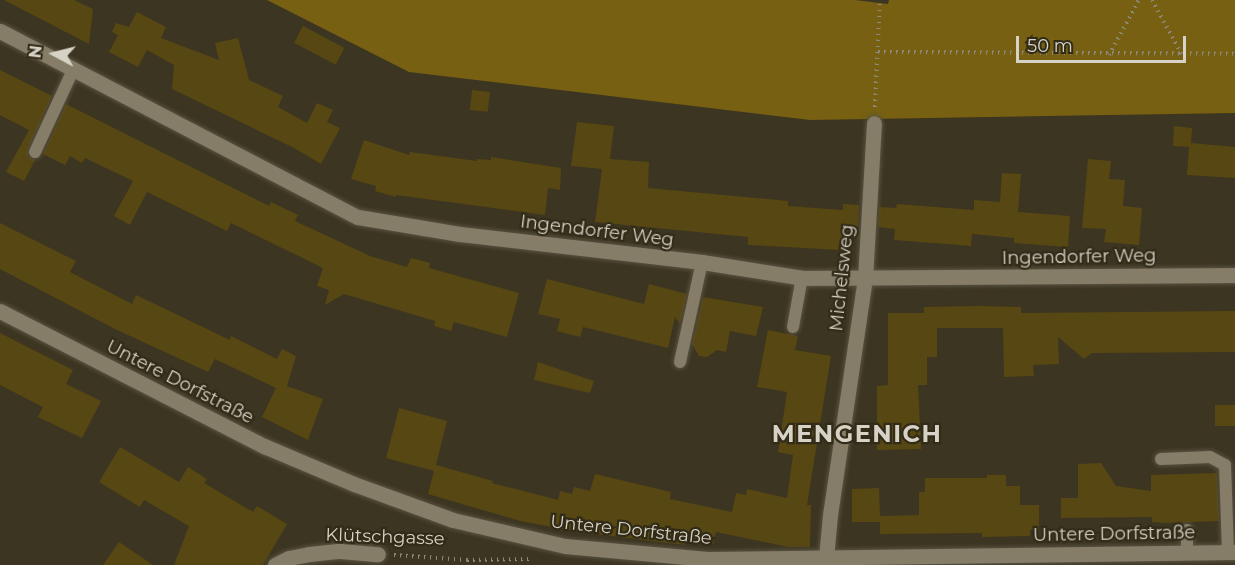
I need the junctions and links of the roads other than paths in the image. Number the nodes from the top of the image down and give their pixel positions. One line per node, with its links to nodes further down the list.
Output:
1 (0, 31): 2 (street, Ingendorfer Weg)
2 (73, 70): 4 (lane); 5 (street, Ingendorfer Weg)
3 (874, 123): 8 (street, Michelsweg)
4 (35, 152)
5 (702, 262): 7 (street, Ingendorfer Weg); 11 (lane)
6 (1235, 275): 8 (street, Ingendorfer Weg)
7 (802, 277): 8 (street, Ingendorfer Weg); 10 (lane)
8 (865, 279): 17 (street, Michelsweg)
9 (0, 311): 18 (street, Untere Dorfstraße)
10 (793, 327)
11 (680, 362)
12 (1161, 459): 14 (lane)
13 (1187, 530): 15 (lane)
14 (1232, 552): 15 (street, Untere Dorfstraße)
15 (1187, 553): 17 (street, Untere Dorfstraße)
16 (378, 554): 19 (street, Klütschgasse)
17 (826, 558): 18 (street, Untere Dorfstraße)
18 (669, 560)
19 (275, 565)

